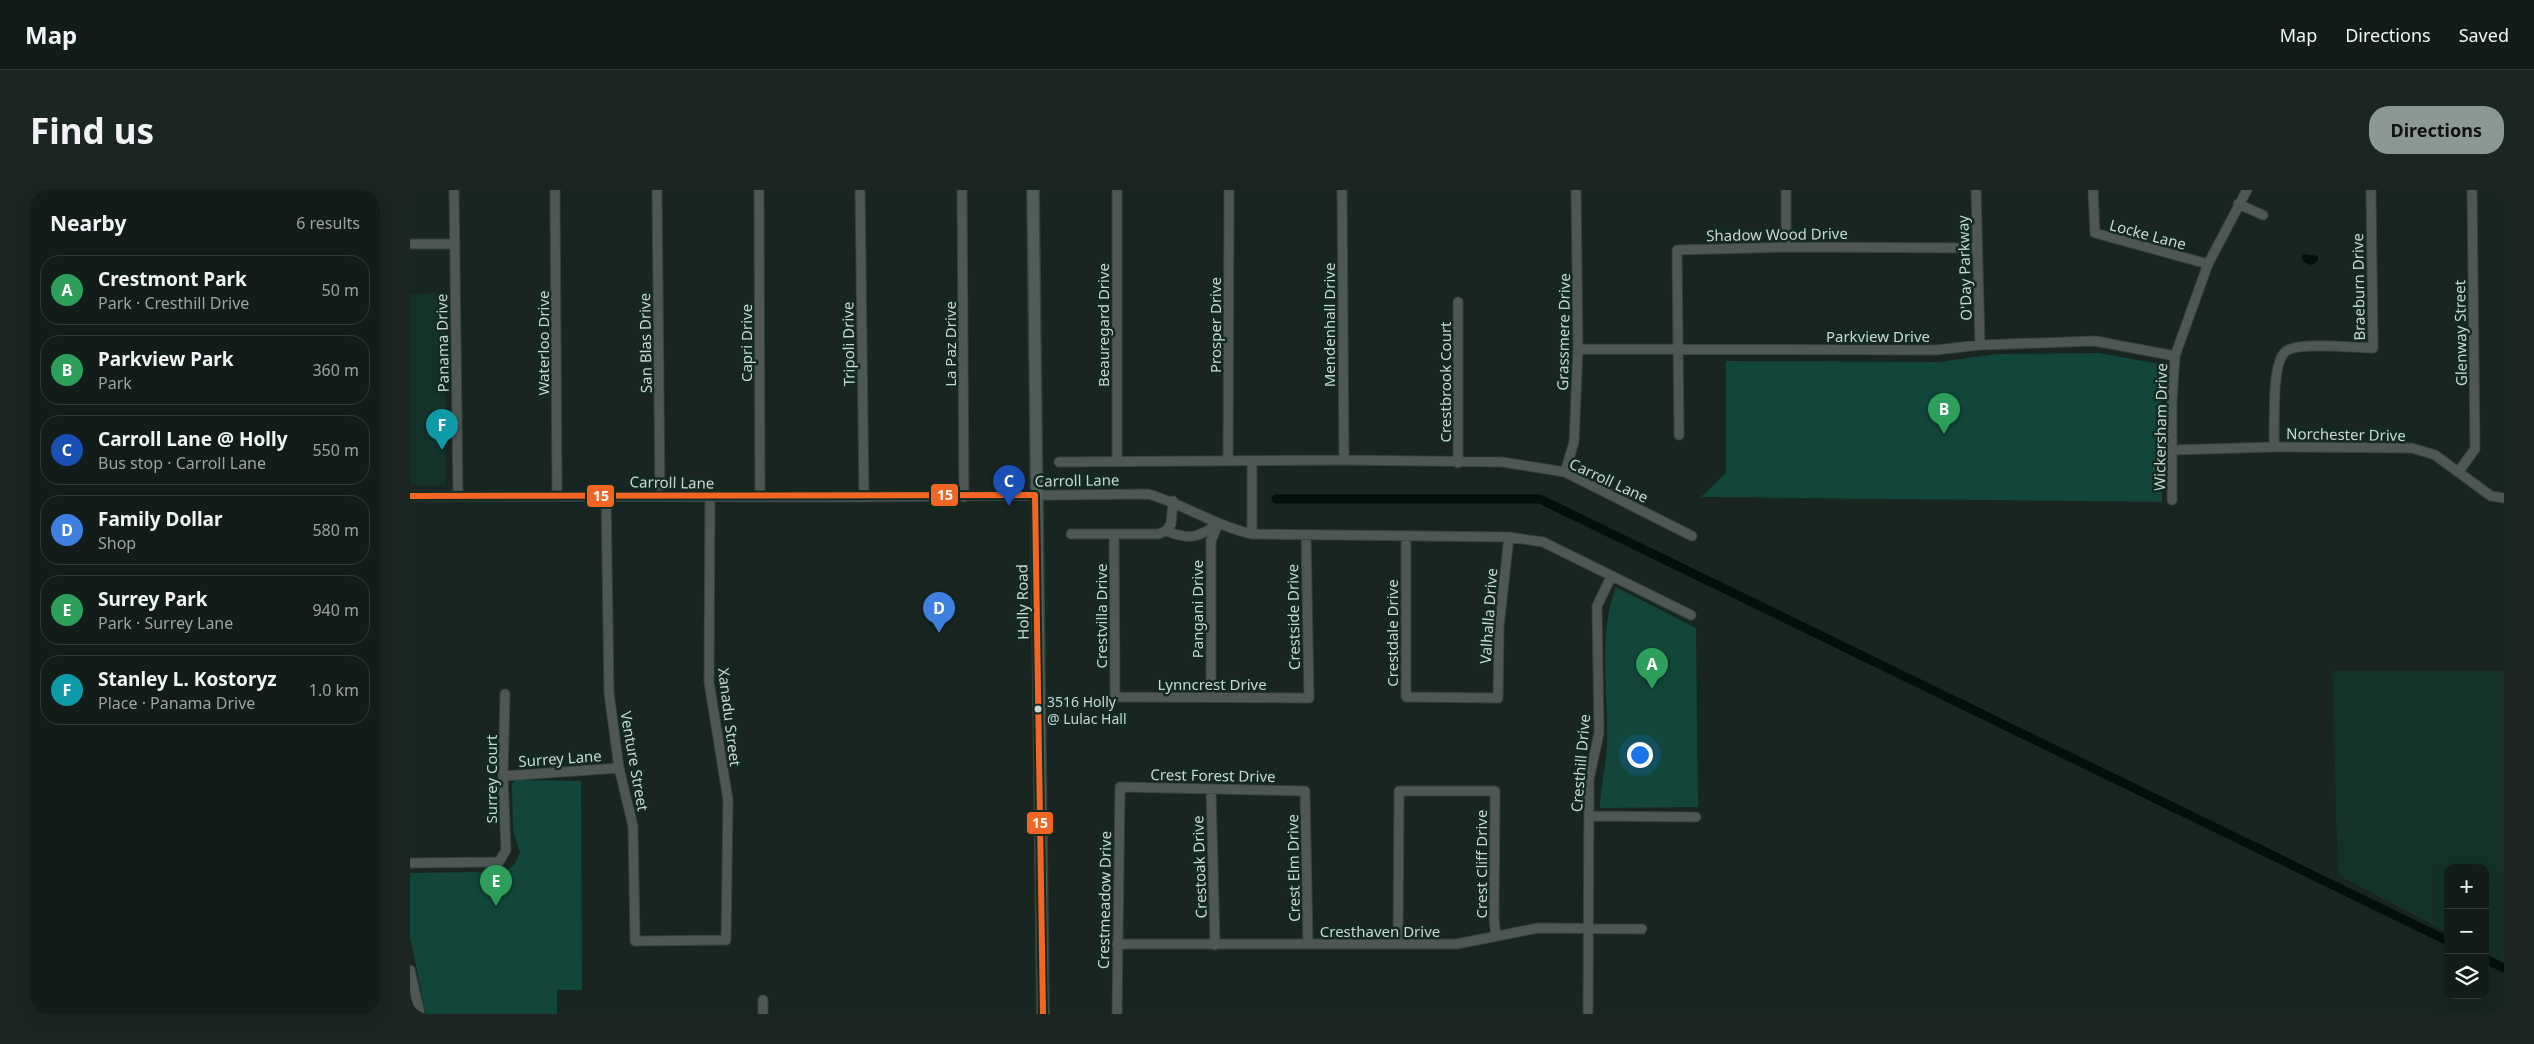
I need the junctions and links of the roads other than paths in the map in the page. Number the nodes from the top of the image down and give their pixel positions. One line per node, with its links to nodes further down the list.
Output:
1 (454, 190): 21 (street, Panama Drive)
2 (555, 190): 41 (street, Waterloo Drive)
3 (657, 190): 46 (street, San Blas Drive)
4 (759, 190): 48 (street, Capri Drive)
5 (860, 190): 49 (street, Tripoli Drive)
6 (962, 190): 50 (street, La Paz Drive)
7 (1033, 190): 43 (main road, Holly Road)
8 (1117, 190): 35 (street, Beauregard Drive)
9 (1229, 190): 33 (street, Prosper Drive)
10 (1342, 190): 34 (street, Mendenhall Drive)
11 (1576, 190): 27 (street, Grassmere Drive)
12 (1786, 190): 22 (street)
13 (1976, 190): 23 (street, O'Day Parkway)
14 (2093, 190): 24 (street, Locke Lane)
15 (2247, 190): 18 (street, Wickersham Drive)
16 (2371, 190): 31 (street, Braeburn Drive)
17 (2472, 190): 39 (street, Glenway Street)
18 (2238, 204): 19 (street); 24 (street, Wickersham Drive)
19 (2262, 216)
20 (410, 244): 21 (street)
21 (455, 244): 45 (street, Panama Drive)
22 (1786, 247): 23 (street, Shadow Wood Drive); 28 (street, Shadow Wood Drive)
23 (1976, 248): 26 (street, O'Day Parkway)
24 (2208, 264): 29 (street, Wickersham Drive)
25 (1458, 302): 38 (street, Crestbrook Court)
26 (1980, 345): 28 (street, Parkview Drive); 29 (street, Parkview Drive)
27 (1578, 349): 28 (street, Parkview Drive); 40 (street, Grassmere Drive)
28 (1678, 349): 30 (street)
29 (2176, 356): 32 (street, Wickersham Drive)
30 (1679, 435)
31 (2274, 446): 32 (street, Norchester Drive); 39 (street, Norchester Drive)
32 (2173, 450): 52 (street, Wickersham Drive)
33 (1228, 460): 35 (street, Carroll Lane); 36 (street, Carroll Lane)
34 (1344, 460): 36 (street, Carroll Lane); 38 (street, Carroll Lane)
35 (1117, 461): 37 (street, Carroll Lane)
36 (1252, 461): 58 (street)
37 (1059, 462)
38 (1458, 462): 40 (street, Carroll Lane)
39 (2459, 471): 51 (street, Norchester Drive)
40 (1565, 472): 61 (street, Carroll Lane)
41 (557, 495): 42 (street, Carroll Lane); 45 (street, Carroll Lane)
42 (606, 495): 46 (street, Carroll Lane); 70 (street, Venture Street)
43 (1036, 495): 50 (street, Carroll Lane); 53 (street, Carroll Lane); 90 (main road, Holly Road)
44 (410, 496): 45 (street, Carroll Lane)
45 (458, 496)
46 (660, 496): 47 (street, Carroll Lane)
47 (710, 496): 48 (street, Carroll Lane); 81 (street, Xanadu Street)
48 (760, 496): 49 (street, Carroll Lane)
49 (864, 497): 50 (street, Carroll Lane)
50 (964, 497)
51 (2504, 498)
52 (2172, 500)
53 (1173, 501): 54 (street, Carroll Lane); 55 (street)
54 (1218, 524): 55 (street); 58 (street, Carroll Lane); 67 (street, Pangani Drive)
55 (1166, 532): 57 (street)
56 (1071, 534): 57 (street)
57 (1114, 534): 66 (street, Crestvilla Drive)
58 (1252, 534): 59 (street, Carroll Lane)
59 (1306, 535): 60 (street, Carroll Lane); 68 (street, Crestside Drive)
60 (1406, 536): 62 (street, Carroll Lane); 69 (street, Crestdale Drive)
61 (1692, 536)
62 (1509, 537): 63 (street, Carroll Lane); 69 (street, Valhalla Drive)
63 (1611, 578): 64 (street, Carroll Lane); 75 (street, Cresthill Drive)
64 (1690, 615)
65 (505, 694): 71 (street, Surrey Court)
66 (1115, 697): 67 (street, Lynncrest Drive)
67 (1211, 697): 68 (street, Lynncrest Drive)
68 (1309, 698)
69 (1498, 698)
70 (620, 768): 71 (street, Surrey Lane); 81 (street, Venture Street)
71 (503, 776): 77 (street, Surrey Court)
72 (1120, 787): 73 (street, Crest Forest Drive); 82 (street, Crestmeadow Drive)
73 (1211, 790): 74 (street, Crest Forest Drive); 83 (street, Crestoak Drive)
74 (1305, 791): 84 (street, Crest Elm Drive)
75 (1589, 816): 76 (street); 78 (street, Cresthill Drive)
76 (1696, 816)
77 (410, 863)
78 (1589, 929): 79 (street, Cresthaven Drive); 80 (street, Cresthaven Drive); 92 (street, Cresthill Drive)
79 (1642, 929)
80 (1496, 936): 85 (street, Cresthaven Drive); 85 (street, Crest Cliff Drive)
81 (726, 940)
82 (1117, 944): 83 (street, Cresthaven Drive); 91 (street, Crestmeadow Drive)
83 (1215, 944): 84 (street, Cresthaven Drive)
84 (1308, 944): 85 (street, Cresthaven Drive)
85 (1398, 944)
86 (410, 970): 88 (street)
87 (763, 1000): 89 (street)
88 (420, 1014)
89 (763, 1014)
90 (1042, 1014)
91 (1116, 1014)
92 (1588, 1014)

